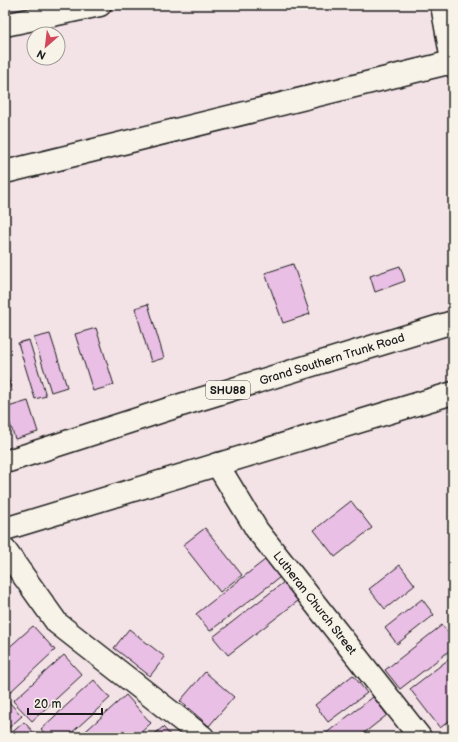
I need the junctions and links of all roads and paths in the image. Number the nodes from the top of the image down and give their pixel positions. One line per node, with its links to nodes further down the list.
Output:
1 (100, 5): 3 (main road)
2 (442, 5): 4 (main road)
3 (5, 26)
4 (452, 64): 5 (main road)
5 (5, 172)
6 (453, 322): 8 (main road, Grand Southern Trunk Road / SHU88)
7 (453, 393): 9 (main road)
8 (5, 462)
9 (217, 464): 10 (main road); 13 (main road, Lutheran Church Street)
10 (5, 529)
11 (5, 550): 12 (main road)
12 (203, 737)
13 (420, 737)

